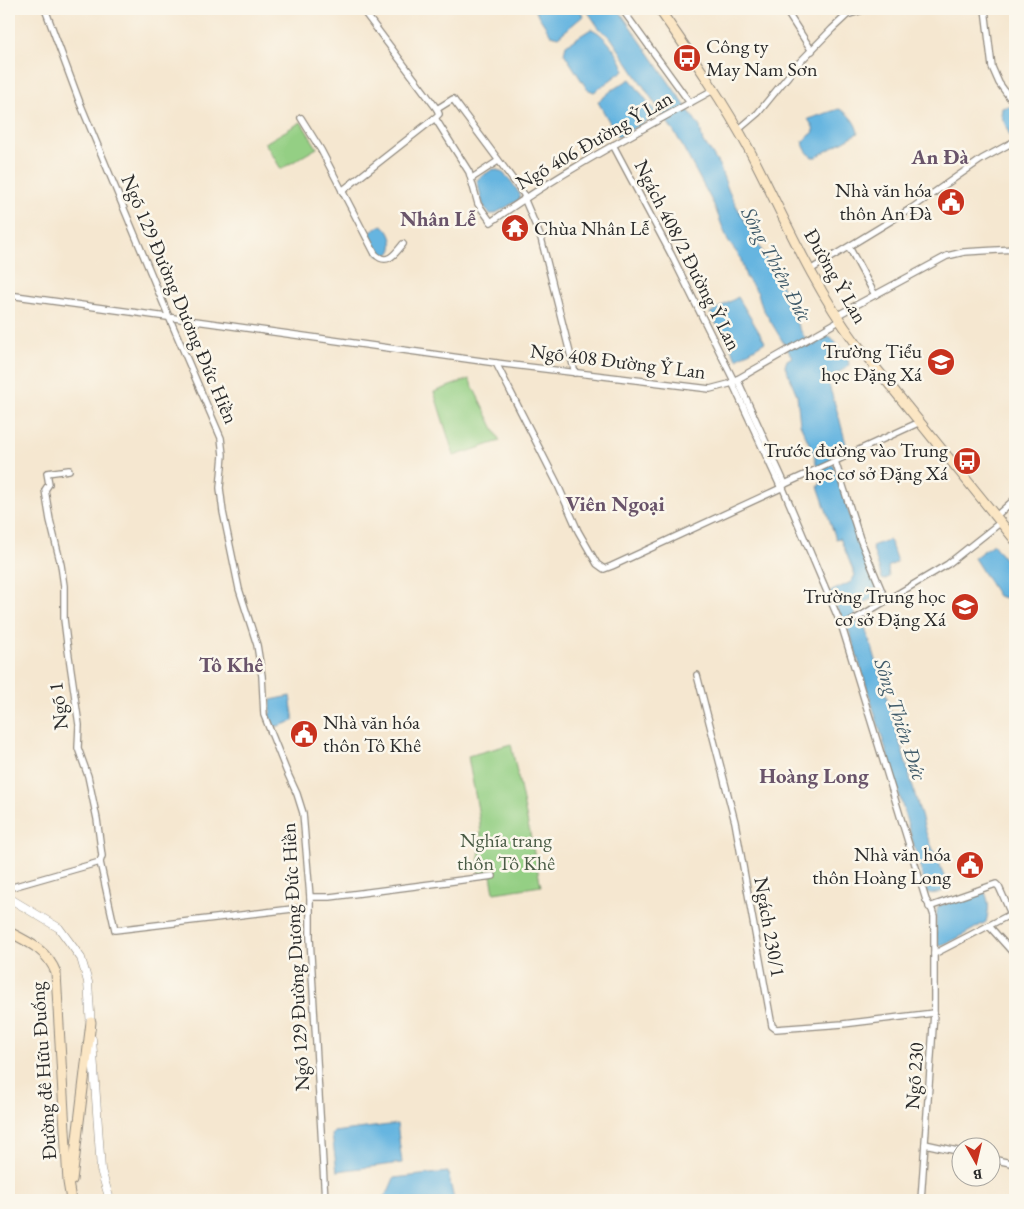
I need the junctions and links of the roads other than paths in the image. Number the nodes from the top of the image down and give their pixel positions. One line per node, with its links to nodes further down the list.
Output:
1 (45, 9): 28 (street, Ngõ 129 Đường Dương Đức Hiền)
2 (362, 9): 12 (street)
3 (622, 9): 10 (street)
4 (659, 9): 9 (main road, Đường Ỷ Lan)
5 (785, 9): 8 (street)
6 (866, 9): 8 (street)
7 (985, 9): 11 (street)
8 (812, 51): 15 (street)
9 (715, 89): 10 (street, Ngõ 406 Đường Ỷ Lan); 15 (main road, Đường Ỷ Lan)
10 (690, 103): 17 (street, Ngõ 406 Đường Ỷ Lan)
11 (1015, 105)
12 (437, 109): 14 (street); 18 (street)
13 (300, 118): 20 (street)
14 (435, 118): 19 (street); 20 (street)
15 (738, 130): 25 (main road, Đường Ỷ Lan)
16 (1015, 142): 23 (street)
17 (613, 145): 21 (street, Ngõ 406 Đường Ỷ Lan); 32 (street, Ngách 408/2 Đường Ỷ Lan)
18 (498, 161): 19 (street); 21 (street)
19 (472, 178): 21 (street, Ngõ 406 Đường Ỷ Lan)
20 (342, 190): 22 (street)
21 (525, 198): 31 (street)
22 (403, 244)
23 (849, 247): 25 (street); 27 (street)
24 (1015, 248): 27 (street, Ngõ 408 Đường Ỷ Lan)
25 (810, 270): 29 (main road, Đường Ỷ Lan)
26 (9, 295): 28 (street, Ngõ 408 Đường Ỷ Lan)
27 (875, 295): 29 (street, Ngõ 408 Đường Ỷ Lan)
28 (169, 317): 30 (street, Ngõ 408 Đường Ỷ Lan); 46 (street, Ngõ 129 Đường Dương Đức Hiền)
29 (838, 319): 32 (street, Ngõ 408 Đường Ỷ Lan); 33 (main road, Đường Ỷ Lan)
30 (496, 363): 31 (street, Ngõ 408 Đường Ỷ Lan); 36 (street)
31 (576, 373): 32 (street, Ngõ 408 Đường Ỷ Lan)
32 (735, 381): 36 (street, Ngách 408/2 Đường Ỷ Lan)
33 (920, 422): 34 (street); 38 (main road, Đường Ỷ Lan)
34 (834, 461): 36 (street); 40 (street)
35 (69, 470): 43 (street, Ngõ 1)
36 (783, 486): 41 (street, Ngách 408/2 Đường Ỷ Lan)
37 (1015, 499): 38 (street)
38 (999, 519): 39 (main road, Đường Ỷ Lan); 40 (street)
39 (1015, 540)
40 (886, 601): 41 (street)
41 (842, 627): 49 (street, Ngõ 230)
42 (697, 674): 55 (street, Ngách 230/1)
43 (100, 862): 45 (street); 48 (street)
44 (493, 876): 46 (street)
45 (9, 888)
46 (310, 897): 48 (street, Ngõ 129 Đường Dương Đức Hiền)
47 (9, 898): 56 (street)
48 (309, 907): 63 (street, Ngõ 129 Đường Dương Đức Hiền)
49 (929, 907): 50 (street); 53 (street, Ngõ 230)
50 (1013, 913): 51 (street)
51 (989, 926): 53 (street); 54 (street)
52 (9, 932): 61 (main road, Đường đê Hữu Đuống)
53 (934, 954): 55 (street, Ngõ 230)
54 (1015, 955)
55 (934, 1013): 57 (street, Ngõ 230)
56 (91, 1022): 61 (main road); 62 (street)
57 (926, 1144): 58 (street); 64 (street, Ngõ 230)
58 (952, 1150)
59 (1002, 1161): 60 (street)
60 (1015, 1164)
61 (71, 1198)
62 (110, 1200)
63 (325, 1200)
64 (921, 1200)

